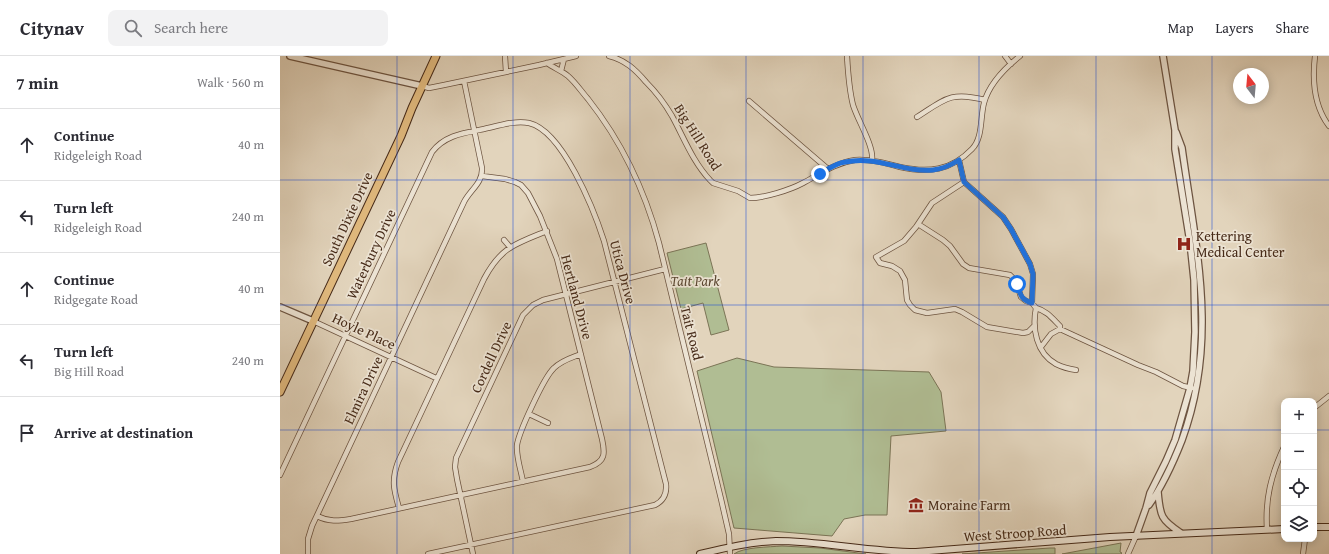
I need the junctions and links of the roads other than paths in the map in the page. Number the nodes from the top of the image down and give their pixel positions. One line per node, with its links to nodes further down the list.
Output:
1 (290, 56): 17 (street)
2 (436, 56): 17 (main road, South Dixie Drive)
3 (505, 56): 15 (street)
4 (576, 56): 11 (street)
5 (609, 56): 26 (street, Big Hill Road)
6 (847, 56): 24 (street)
7 (1004, 56): 13 (street)
8 (1020, 56): 13 (street, Big Hill Road)
9 (1163, 56): 22 (street)
10 (1315, 56): 21 (street)
11 (564, 59): 12 (street); 14 (street)
12 (547, 64): 14 (street, Tait Road); 15 (street)
13 (1011, 64): 18 (street, Big Hill Road)
14 (561, 71): 33 (street, Tait Road)
15 (506, 72): 16 (street)
16 (464, 81): 17 (street); 23 (street)
17 (422, 86): 39 (main road, South Dixie Drive)
18 (985, 100): 20 (street); 25 (street, Big Hill Road)
19 (749, 102): 26 (street)
20 (917, 117)
21 (1329, 126)
22 (1175, 130): 48 (street); 49 (street)
23 (475, 131): 27 (street); 34 (street, Utica Drive); 42 (street, Waterbury Drive)
24 (872, 160): 25 (street, Big Hill Road); 26 (street, Big Hill Road)
25 (959, 160): 28 (street)
26 (828, 169)
27 (482, 176): 30 (street, Hertland Drive); 45 (street, Elmira Drive)
28 (964, 182): 29 (street); 36 (street)
29 (918, 224): 36 (street); 40 (street)
30 (547, 231): 32 (street); 35 (street, Hertland Drive)
31 (504, 240): 32 (street)
32 (510, 247): 47 (street)
33 (665, 269): 34 (street, Cordell Drive); 71 (street, Tait Road)
34 (615, 282): 35 (street, Cordell Drive); 70 (street, Utica Drive)
35 (566, 295): 44 (street, Hertland Drive); 59 (street, Cordell Drive)
36 (1032, 303): 38 (street)
37 (280, 307): 39 (street, Hoyle Place)
38 (1036, 308): 40 (street); 41 (street)
39 (313, 321): 42 (street, Hoyle Place); 50 (main road, South Dixie Drive)
40 (1034, 326): 43 (street)
41 (1060, 329): 43 (street); 48 (street)
42 (345, 335): 45 (street, Hoyle Place); 56 (street, Waterbury Drive)
43 (1041, 347): 46 (street)
44 (581, 354): 53 (street); 57 (street, Hertland Drive)
45 (391, 357): 47 (street, Hoyle Place); 62 (street, Elmira Drive)
46 (1076, 370)
47 (436, 378): 60 (street)
48 (1190, 388): 49 (street); 61 (street)
49 (1196, 388): 58 (street)
50 (280, 392)
51 (1329, 396): 52 (street)
52 (1317, 406)
53 (529, 414): 54 (street); 57 (street)
54 (548, 423)
55 (1281, 454): 66 (street)
56 (280, 475)
57 (523, 482): 59 (street)
58 (1158, 492): 61 (street); 67 (street)
59 (460, 495): 60 (street); 70 (street, Cordell Drive)
60 (399, 508): 62 (street)
61 (1146, 508): 68 (street)
62 (317, 516): 72 (street, Elmira Drive)
63 (1317, 527): 64 (main road)
64 (1329, 527)
65 (1281, 529): 66 (main road, West Stroop Road)
66 (1267, 530): 67 (main road, West Stroop Road)
67 (1181, 533): 68 (main road, West Stroop Road)
68 (1136, 536): 71 (main road, West Stroop Road); 76 (street)
69 (1305, 542): 77 (street)
70 (471, 545): 73 (street); 74 (street, Cordell Drive)
71 (730, 551): 75 (main road, West Stroop Road)
72 (308, 554)
73 (428, 554)
74 (473, 554)
75 (700, 554)
76 (1128, 554)
77 (1303, 554)

